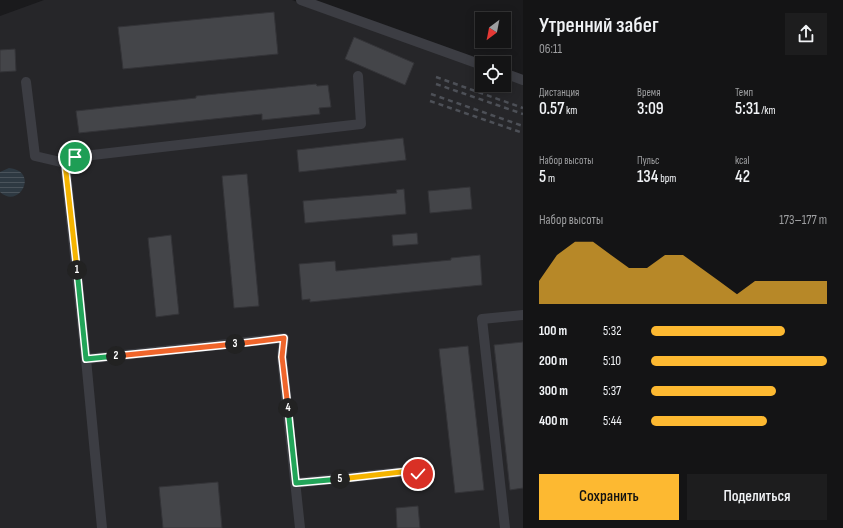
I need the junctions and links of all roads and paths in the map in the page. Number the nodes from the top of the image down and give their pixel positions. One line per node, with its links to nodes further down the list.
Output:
1 (301, 0): 2 (street)
2 (475, 62)
3 (358, 76): 7 (street)
4 (511, 76): 5 (street)
5 (523, 80)
6 (26, 82): 7 (street)
7 (65, 163): 9 (street)
8 (523, 315): 14 (street)
9 (86, 359): 11 (street); 12 (street)
10 (418, 474): 11 (street)
11 (296, 483): 13 (street)
12 (102, 528)
13 (300, 528)
14 (505, 528)

